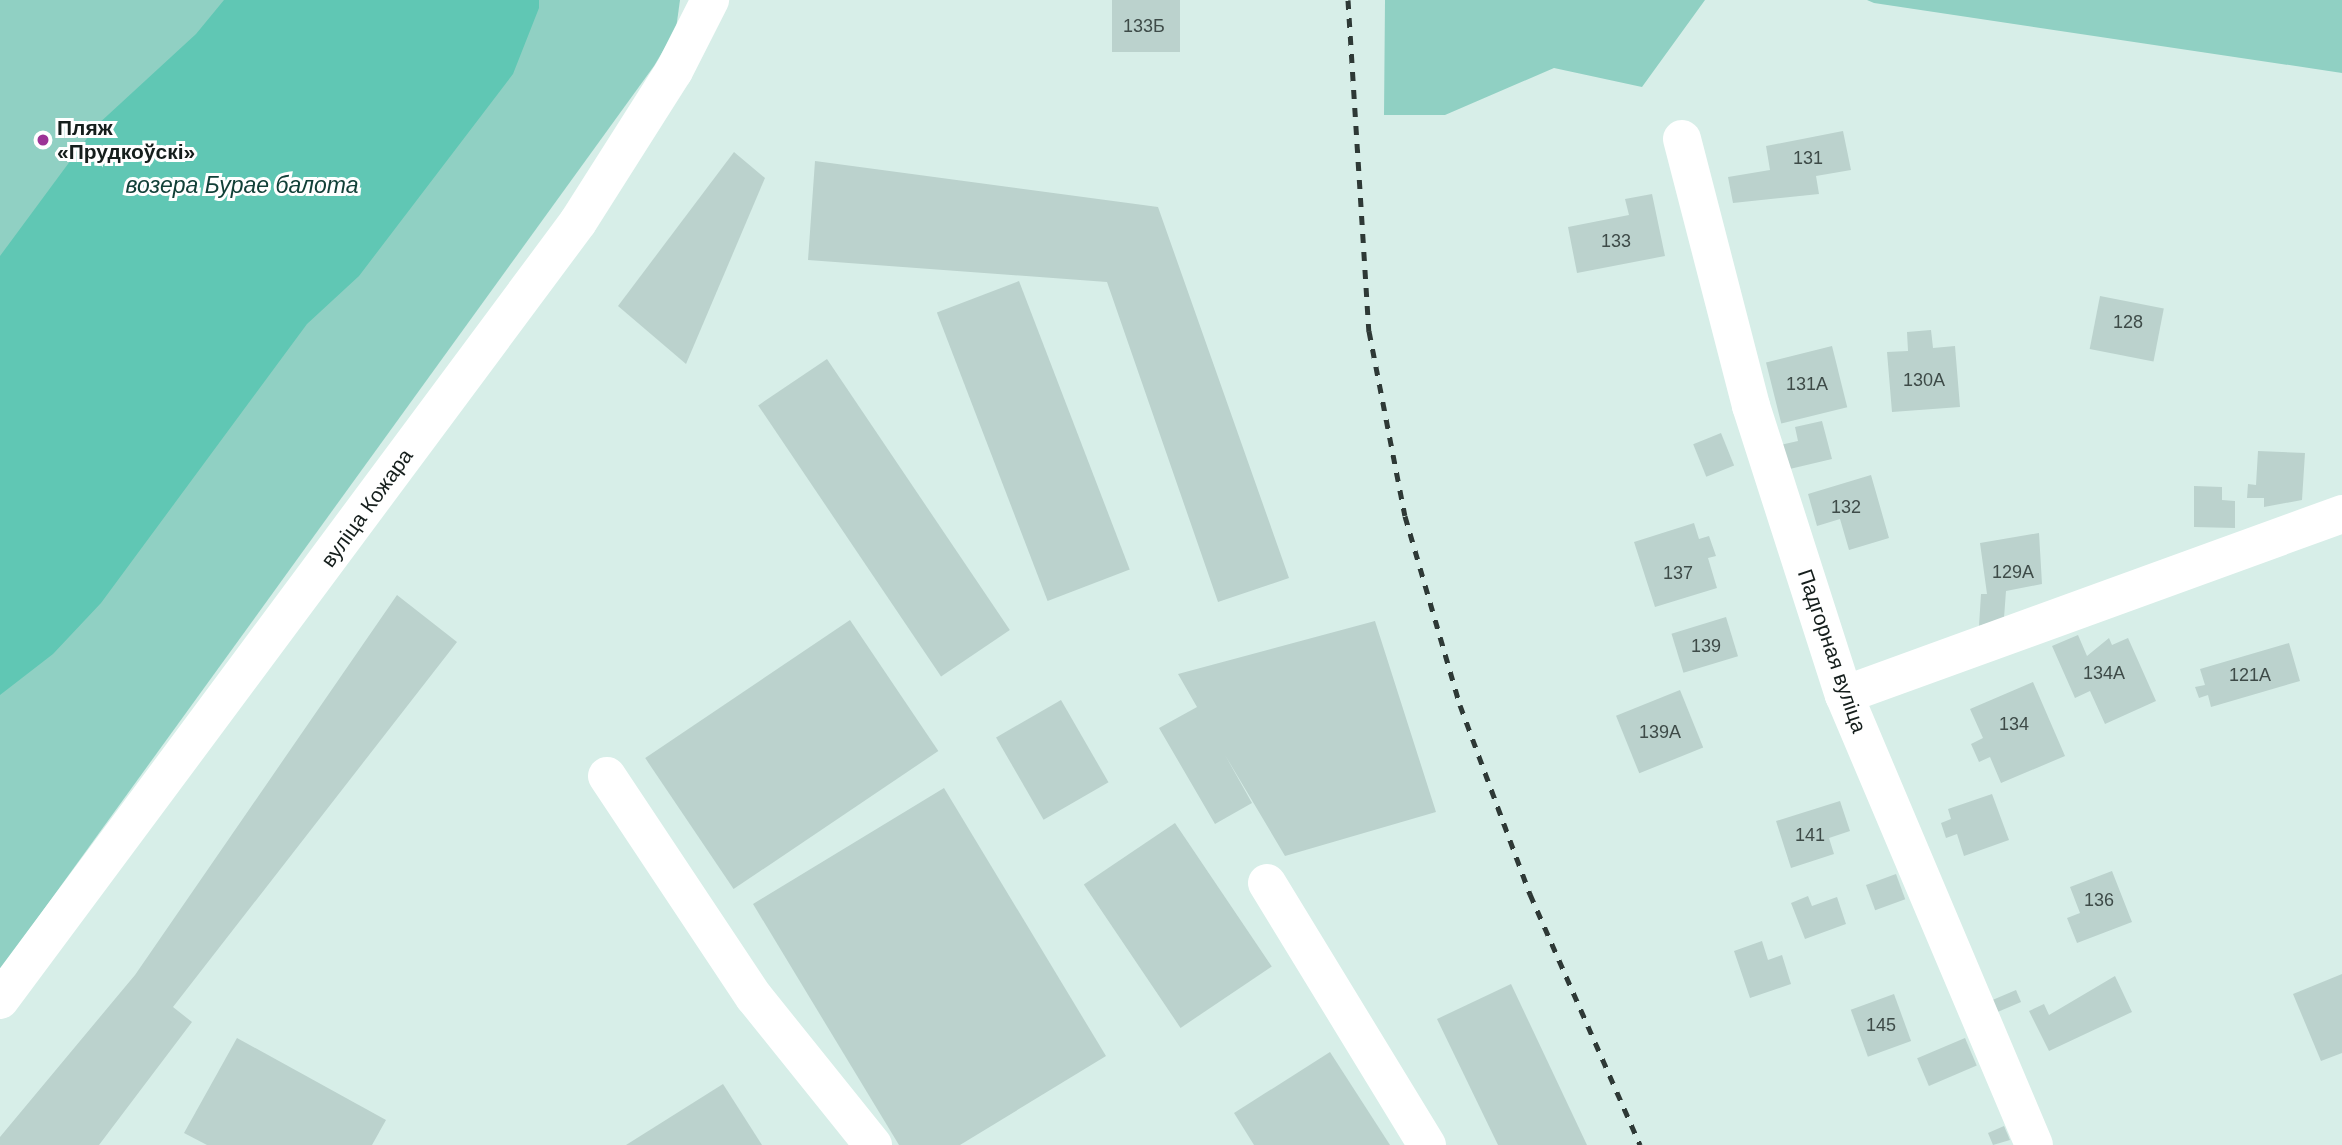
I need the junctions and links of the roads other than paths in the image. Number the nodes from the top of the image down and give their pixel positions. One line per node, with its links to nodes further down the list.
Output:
1 (710, 0): 7 (street, вуліца Кожара)
2 (1682, 139): 4 (street, Падгорная вуліца)
3 (2342, 514): 4 (street)
4 (1844, 695): 10 (street, Падгорная вуліца)
5 (607, 776): 8 (street)
6 (1267, 883): 9 (street)
7 (0, 1000)
8 (873, 1145)
9 (1427, 1145)
10 (2034, 1145)

